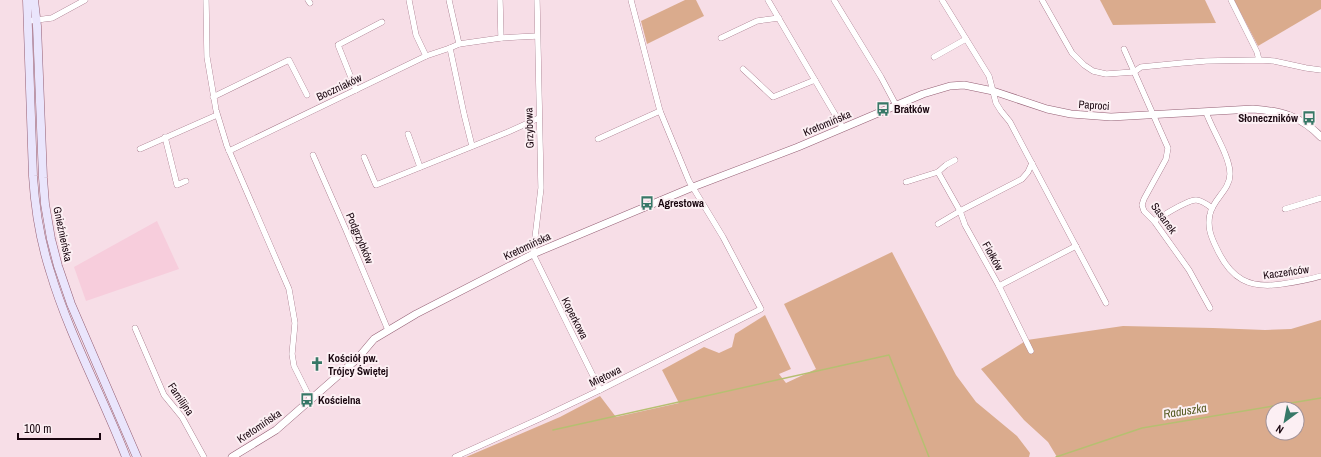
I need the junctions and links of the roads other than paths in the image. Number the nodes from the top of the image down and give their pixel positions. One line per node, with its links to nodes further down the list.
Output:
1 (27, 0): 17 (main road, Gnieźnieńska)
2 (34, 0): 16 (main road, Gnieźnieńska)
3 (85, 0): 16 (street)
4 (206, 0): 36 (street)
5 (409, 0): 26 (street)
6 (450, 0): 23 (street)
7 (500, 0): 20 (street)
8 (536, 0): 19 (street, Grzybowa)
9 (631, 0): 38 (street)
10 (768, 0): 15 (street)
11 (834, 0): 37 (street)
12 (942, 0): 22 (street)
13 (1042, 0): 31 (street)
14 (1231, 0): 28 (street)
15 (779, 18): 21 (street); 32 (street)
16 (37, 20): 17 (street); 79 (main road, Gnieźnieńska)
17 (28, 21): 78 (main road, Gnieźnieńska)
18 (382, 22): 33 (street)
19 (537, 36): 20 (street, Boczniaków); 43 (street, Grzybowa)
20 (501, 38): 23 (street, Boczniaków)
21 (721, 38)
22 (966, 39): 27 (street); 34 (street)
23 (459, 44): 24 (street, Boczniaków)
24 (450, 48): 26 (street, Boczniaków); 49 (street)
25 (1124, 49): 31 (street)
26 (426, 56): 33 (street, Boczniaków)
27 (934, 57)
28 (1259, 60): 30 (street); 31 (street)
29 (743, 69): 32 (street)
30 (1321, 70)
31 (1134, 72): 40 (street)
32 (815, 80): 44 (street)
33 (356, 90): 51 (street, Boczniaków)
34 (993, 91): 37 (street, Paproci); 40 (street, Paproci); 55 (street)
35 (307, 95): 36 (street)
36 (213, 97): 41 (street)
37 (896, 105): 42 (street, Paproci)
38 (660, 111): 48 (street); 60 (street)
39 (1206, 112): 40 (street, Paproci); 47 (street, Paproci); 62 (street, Kaczeńców)
40 (1152, 114): 65 (street, Sasanek)
41 (217, 115): 46 (street); 51 (street)
42 (867, 117): 44 (street, Kretomińska)
43 (539, 118): 49 (street); 68 (street, Grzybowa)
44 (843, 128): 60 (street, Kretomińska)
45 (408, 134): 56 (street)
46 (165, 137): 50 (street); 58 (street)
47 (1321, 137)
48 (598, 139)
49 (472, 146): 56 (street)
50 (140, 149)
51 (230, 151): 77 (street)
52 (313, 156): 74 (street, Podgrzybków)
53 (364, 157): 56 (street)
54 (955, 160): 57 (street)
55 (1032, 163): 64 (street); 67 (street)
56 (420, 167)
57 (938, 172): 59 (street); 64 (street, Fiołków)
58 (186, 181)
59 (906, 182)
60 (693, 188): 68 (street, Kretomińska); 76 (street, Miętowa)
61 (1321, 198): 63 (street)
62 (1212, 208): 65 (street); 69 (street, Kaczeńców)
63 (1285, 209)
64 (960, 211): 66 (street); 70 (street, Fiołków)
65 (1154, 221): 72 (street, Sasanek)
66 (938, 224)
67 (1076, 246): 70 (street); 71 (street)
68 (533, 254): 74 (street, Kretomińska); 76 (street, Koperkowa)
69 (1321, 276)
70 (999, 286): 75 (street, Fiołków)
71 (1106, 303)
72 (1210, 308)
73 (135, 328): 80 (street, Familijna)
74 (388, 330): 77 (street, Kretomińska)
75 (1030, 351)
76 (600, 390): 82 (street, Miętowa)
77 (311, 400): 81 (street, Kretomińska)
78 (126, 457)
79 (137, 457)
80 (204, 457)
81 (232, 457)
82 (455, 457)

